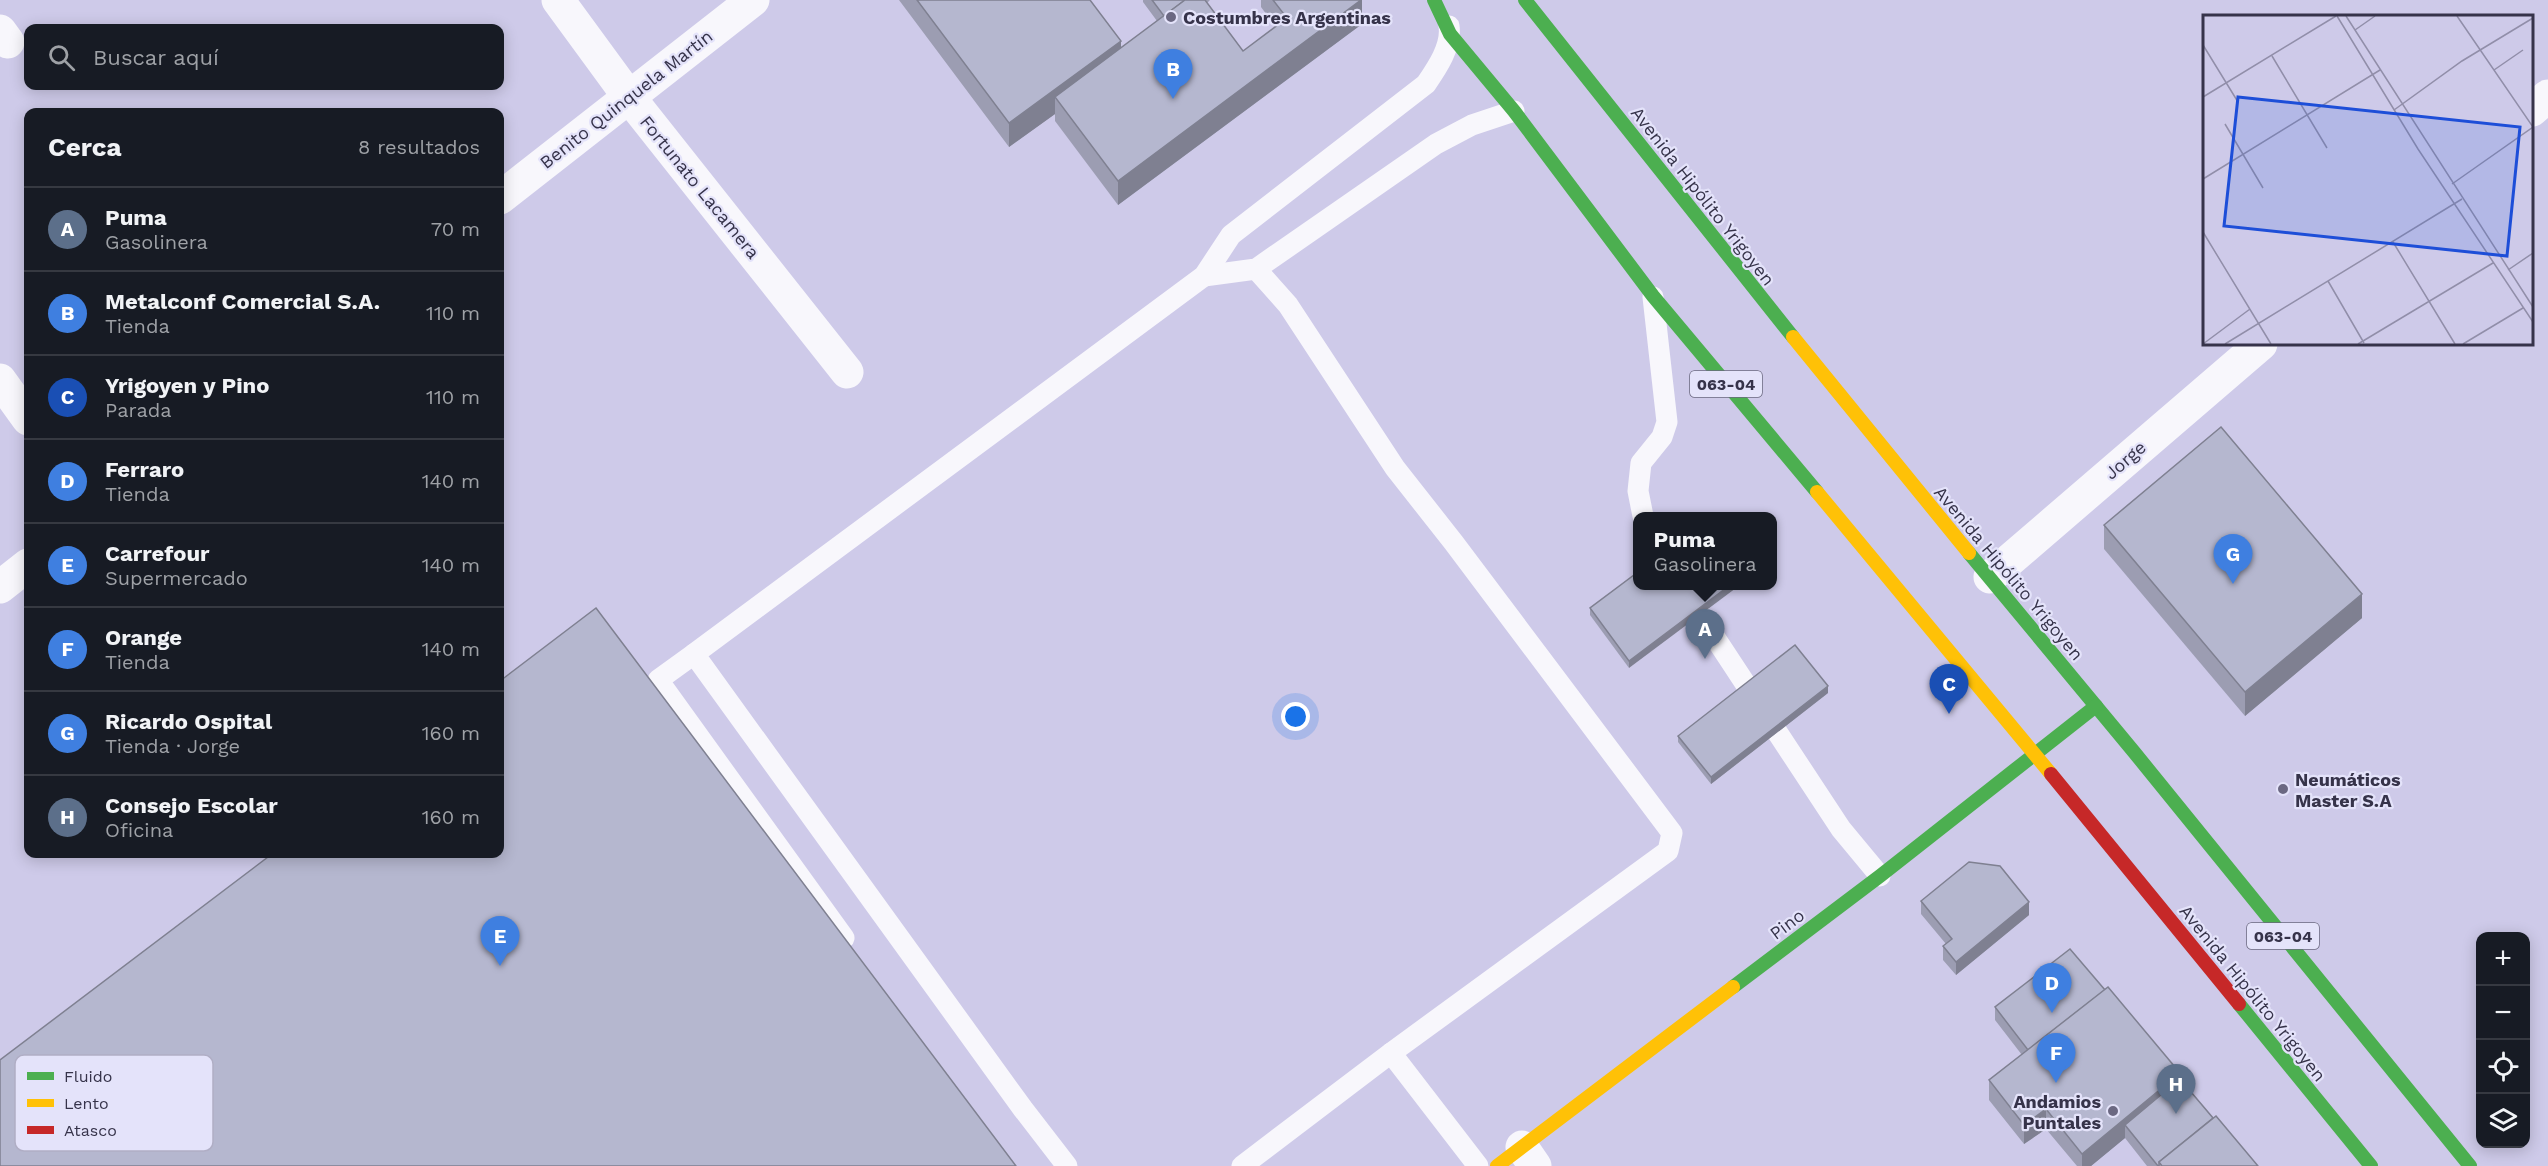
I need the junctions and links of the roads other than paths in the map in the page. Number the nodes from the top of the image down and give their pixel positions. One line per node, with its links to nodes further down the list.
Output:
1 (558, 0): 8 (street, Fortunato Lacamera)
2 (753, 0): 8 (street, Benito Quinquela Martín)
3 (1434, 0): 6 (main road, Avenida Hipólito Yrigoyen / 063-04)
4 (1445, 0): 6 (lane)
5 (1525, 0): 21 (main road, Avenida Hipólito Yrigoyen / 063-04)
6 (1450, 34): 10 (main road, Avenida Hipólito Yrigoyen / 063-04); 13 (lane)
7 (2548, 96): 9 (street)
8 (629, 97): 11 (street, Benito Quinquela Martín); 16 (street, Fortunato Lacamera)
9 (2533, 109)
10 (1514, 111): 12 (lane); 14 (main road, Avenida Hipólito Yrigoyen / 063-04)
11 (504, 195)
12 (1256, 269): 13 (lane); 29 (lane)
13 (1204, 276): 24 (lane)
14 (1653, 296): 19 (lane); 26 (main road, Avenida Hipólito Yrigoyen / 063-04)
15 (2260, 345): 21 (street, Jorge)
16 (847, 372)
17 (0, 380): 18 (street)
18 (24, 413)
19 (1643, 512)
20 (24, 568): 22 (street)
21 (1990, 577): 25 (main road, Avenida Hipólito Yrigoyen / 063-04)
22 (0, 587)
23 (1684, 590): 27 (lane)
24 (694, 654): 28 (lane); 31 (lane)
25 (2096, 706): 26 (main road, Pino); 35 (main road, Avenida Hipólito Yrigoyen / 063-04)
26 (2036, 755): 27 (main road, Pino); 34 (main road, Avenida Hipólito Yrigoyen / 063-04)
27 (1880, 876): 30 (main road, Pino)
28 (854, 952)
29 (1391, 1053): 32 (lane); 33 (lane)
30 (1518, 1160)
31 (1067, 1166)
32 (1242, 1166)
33 (1478, 1166)
34 (2371, 1166)
35 (2470, 1166)

